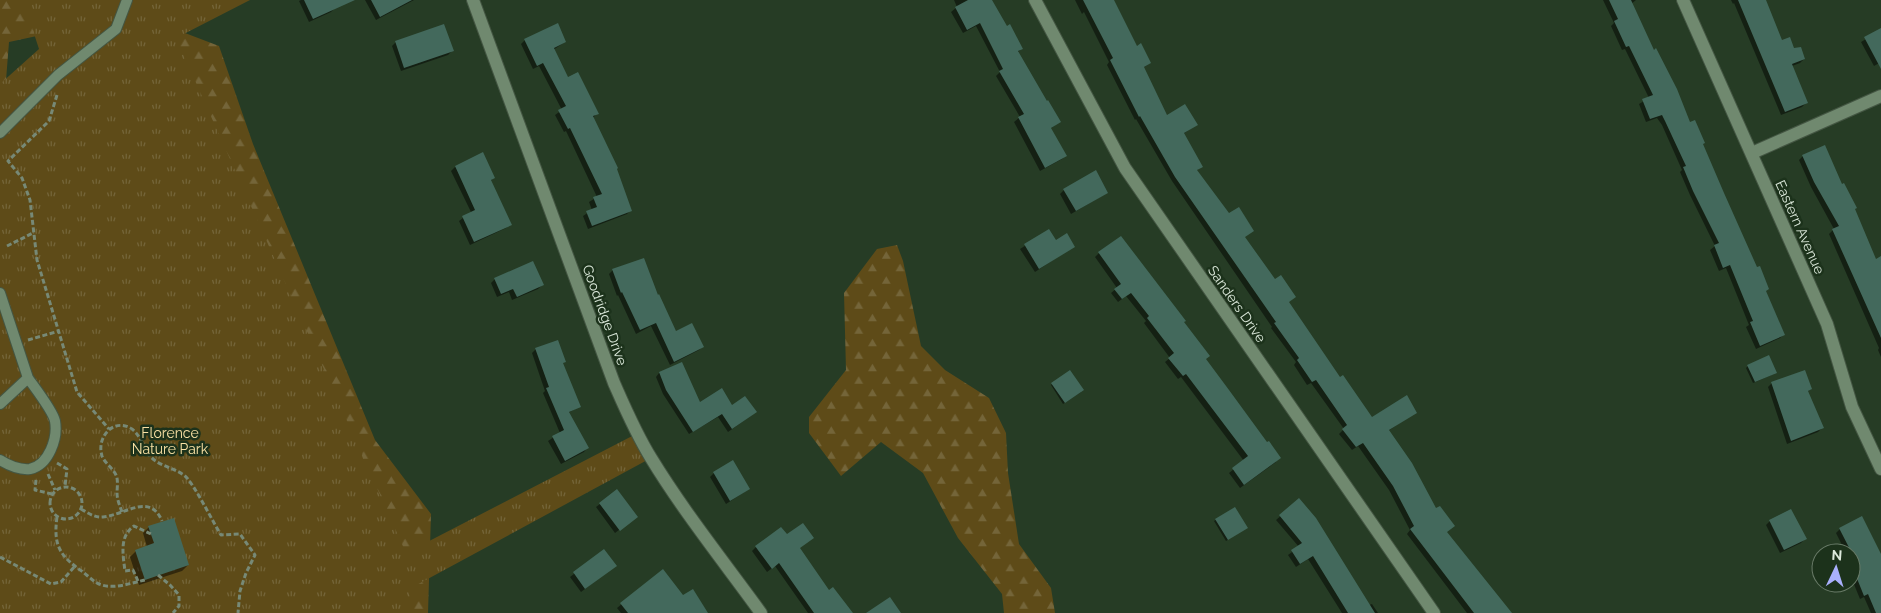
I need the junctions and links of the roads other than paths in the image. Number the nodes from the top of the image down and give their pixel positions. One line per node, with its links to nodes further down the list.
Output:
1 (127, 0): 6 (lane)
2 (473, 0): 13 (street, Goodridge Drive)
3 (1035, 0): 14 (street, Sanders Drive)
4 (1683, 0): 7 (street, Eastern Avenue)
5 (1881, 96): 7 (street)
6 (0, 133)
7 (1752, 153): 12 (street, Eastern Avenue)
8 (0, 294): 9 (lane)
9 (28, 378): 10 (lane); 11 (lane)
10 (0, 404)
11 (0, 460)
12 (1881, 469)
13 (761, 613)
14 (1434, 613)

